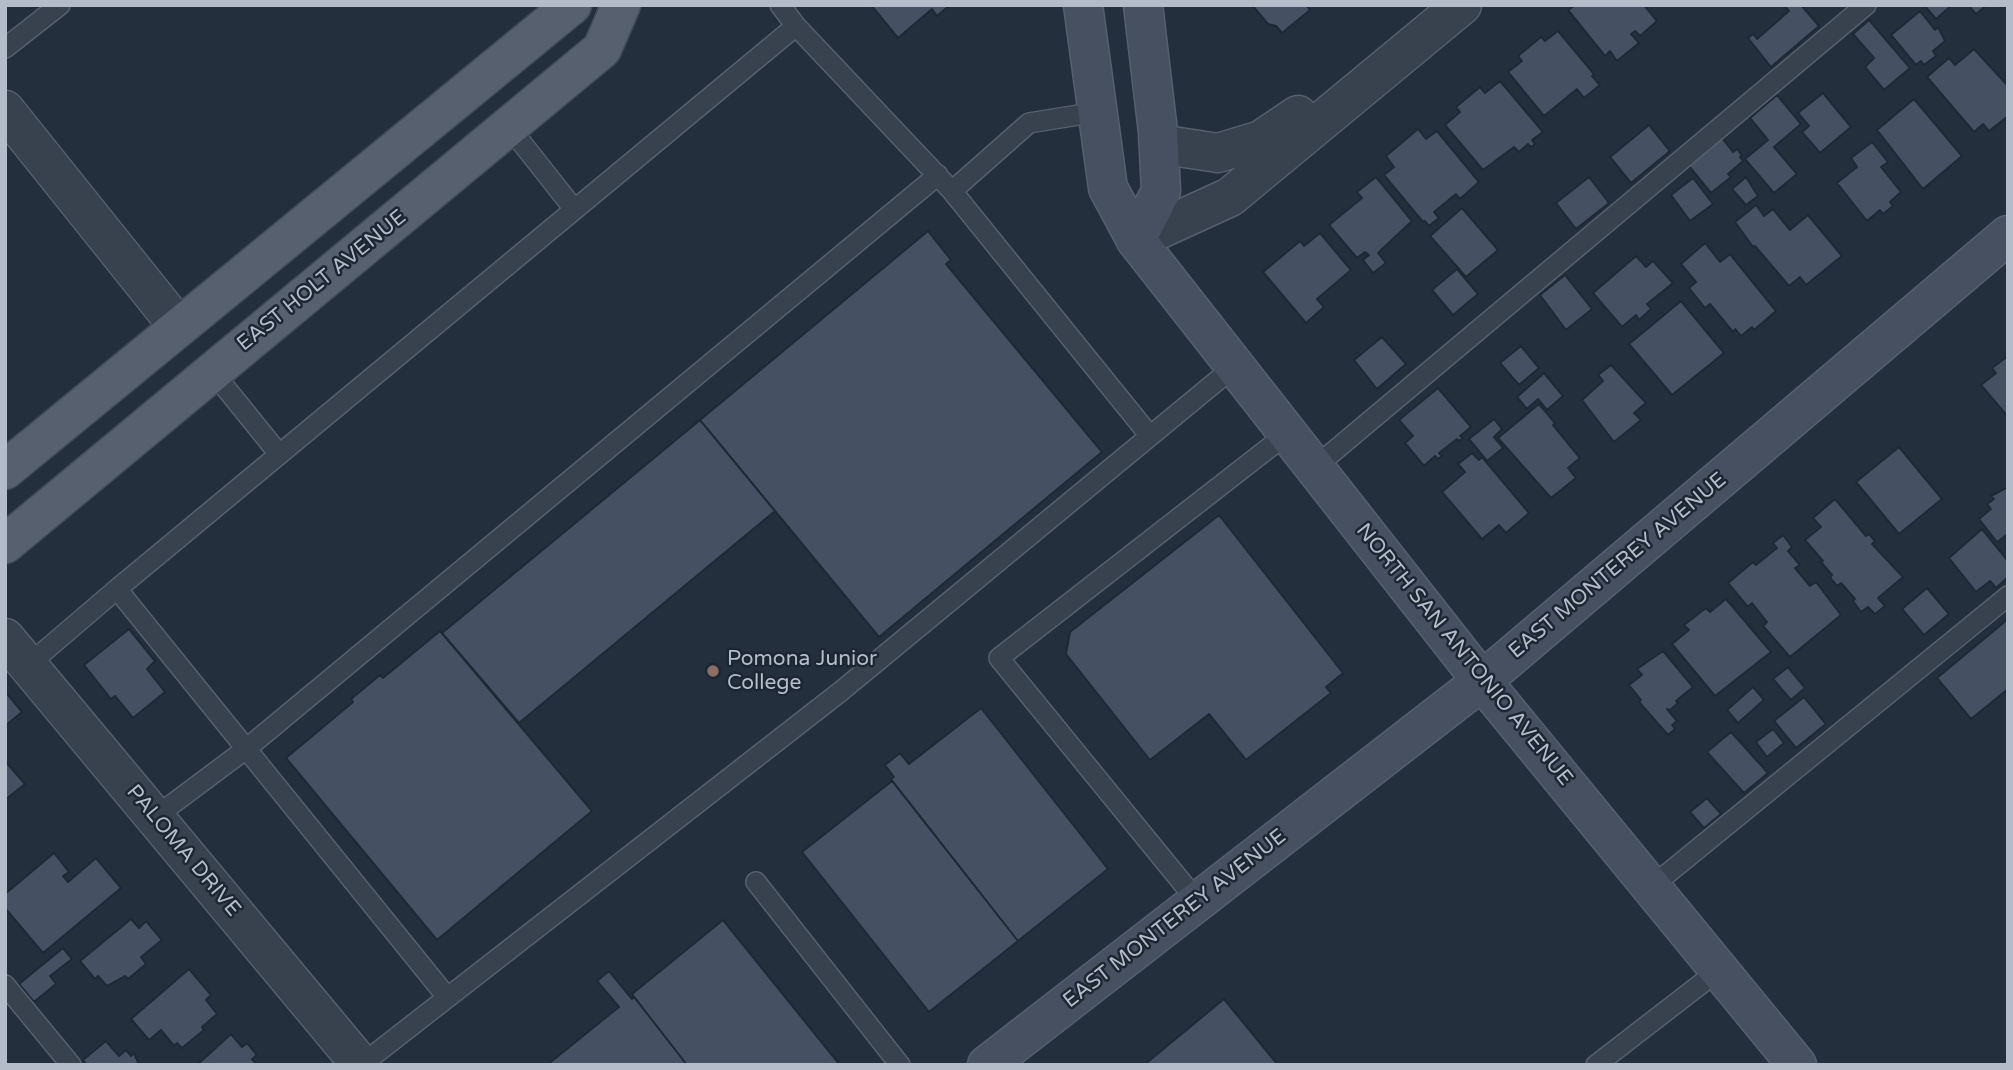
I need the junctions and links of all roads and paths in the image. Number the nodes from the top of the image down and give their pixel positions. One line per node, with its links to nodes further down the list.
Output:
1 (60, 5): 10 (lane)
2 (621, 5): 14 (main road, EAST HOLT AVENUE)
3 (780, 5): 9 (lane)
4 (1083, 5): 13 (main road, NORTH SAN ANTONIO AVENUE)
5 (1143, 5): 15 (main road)
6 (1462, 5): 12 (street)
7 (1867, 5): 27 (lane)
8 (566, 7): 21 (main road)
9 (796, 26): 16 (lane); 18 (lane)
10 (5, 48)
11 (5, 110): 21 (street)
12 (1338, 110): 15 (street); 20 (street)
13 (1097, 112): 17 (lane); 20 (main road, NORTH SAN ANTONIO AVENUE)
14 (509, 128): 18 (lane); 23 (main road, EAST HOLT AVENUE)
15 (1159, 144): 20 (main road)
16 (938, 175): 17 (lane); 34 (lane)
17 (952, 191): 25 (lane)
18 (574, 209): 26 (lane)
19 (2008, 235): 33 (main road, EAST MONTEREY AVENUE)
20 (1136, 240): 22 (main road, NORTH SAN ANTONIO AVENUE)
21 (178, 326): 28 (main road)
22 (1235, 366): 24 (main road, NORTH SAN ANTONIO AVENUE); 25 (lane)
23 (212, 371): 26 (lane); 29 (main road, EAST HOLT AVENUE)
24 (1288, 433): 27 (main road, NORTH SAN ANTONIO AVENUE); 38 (lane)
25 (1150, 436): 41 (lane)
26 (279, 454): 30 (lane)
27 (1315, 467): 33 (main road, NORTH SAN ANTONIO AVENUE)
28 (5, 470)
29 (5, 544)
30 (117, 589): 32 (lane); 34 (lane)
31 (2008, 596): 37 (lane)
32 (16, 652): 35 (street, PALOMA DRIVE)
33 (1482, 681): 37 (main road, NORTH SAN ANTONIO AVENUE); 38 (main road, EAST MONTEREY AVENUE)
34 (246, 749): 35 (lane); 41 (lane)
35 (155, 817): 43 (street, PALOMA DRIVE)
36 (756, 882): 44 (lane)
37 (1651, 887): 39 (main road, NORTH SAN ANTONIO AVENUE)
38 (1198, 902): 45 (main road, EAST MONTEREY AVENUE)
39 (1719, 970): 46 (lane); 47 (main road, NORTH SAN ANTONIO AVENUE)
40 (5, 985): 42 (lane)
41 (447, 997): 43 (lane)
42 (71, 1065)
43 (361, 1065)
44 (900, 1065)
45 (987, 1065)
46 (1596, 1065)
47 (1797, 1065)

